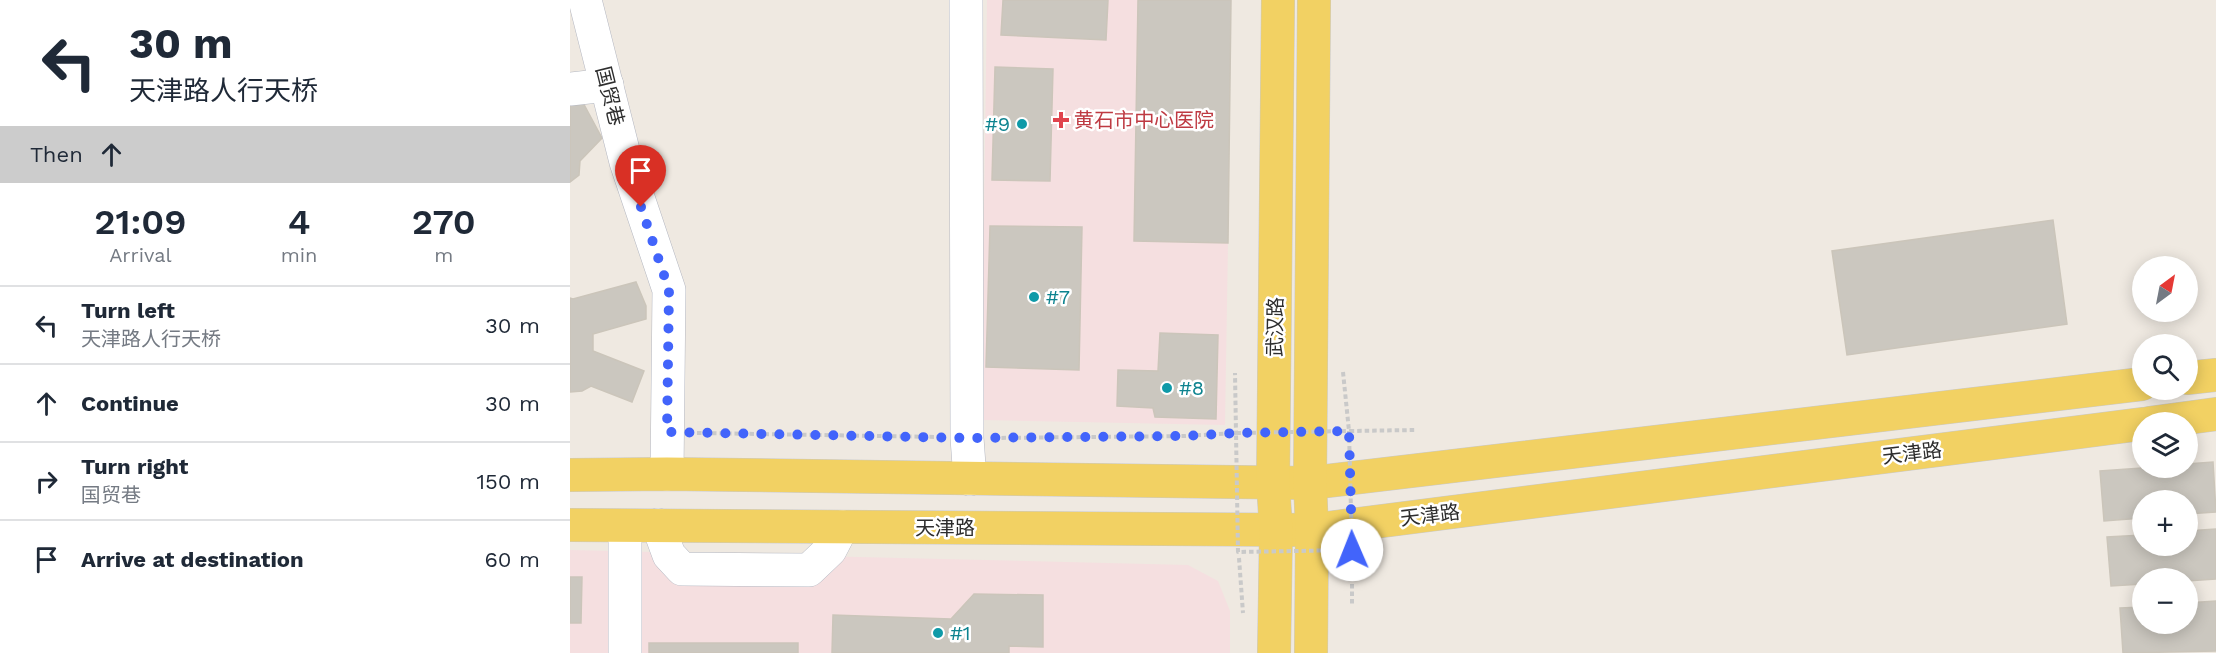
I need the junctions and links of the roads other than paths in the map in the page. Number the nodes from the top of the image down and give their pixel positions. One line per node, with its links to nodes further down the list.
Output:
1 (585, 0): 5 (street, 国贸巷)
2 (966, 0): 15 (street)
3 (1278, 0): 16 (main road, 武汉路)
4 (1314, 0): 17 (main road, 武汉路)
5 (607, 85): 6 (street); 13 (street, 国贸巷)
6 (570, 89)
7 (2216, 375): 8 (main road)
8 (2198, 377)
9 (2132, 385): 17 (main road)
10 (2216, 414): 11 (main road)
11 (2198, 416)
12 (2132, 425): 23 (main road, 天津路)
13 (667, 474): 14 (main road); 15 (main road)
14 (570, 475)
15 (969, 478): 16 (main road)
16 (1273, 483): 17 (main road); 22 (main road, 武汉路)
17 (1310, 483): 23 (main road, 武汉路)
18 (570, 525): 20 (main road, 天津路)
19 (658, 525): 20 (main road, 天津路); 21 (main road, 天津路); 21 (street)
20 (625, 526): 24 (street)
21 (842, 527): 22 (main road, 天津路)
22 (1276, 530): 23 (main road, 天津路); 25 (main road, 武汉路)
23 (1312, 530): 26 (main road, 武汉路)
24 (625, 653)
25 (1274, 653)
26 (1311, 653)

